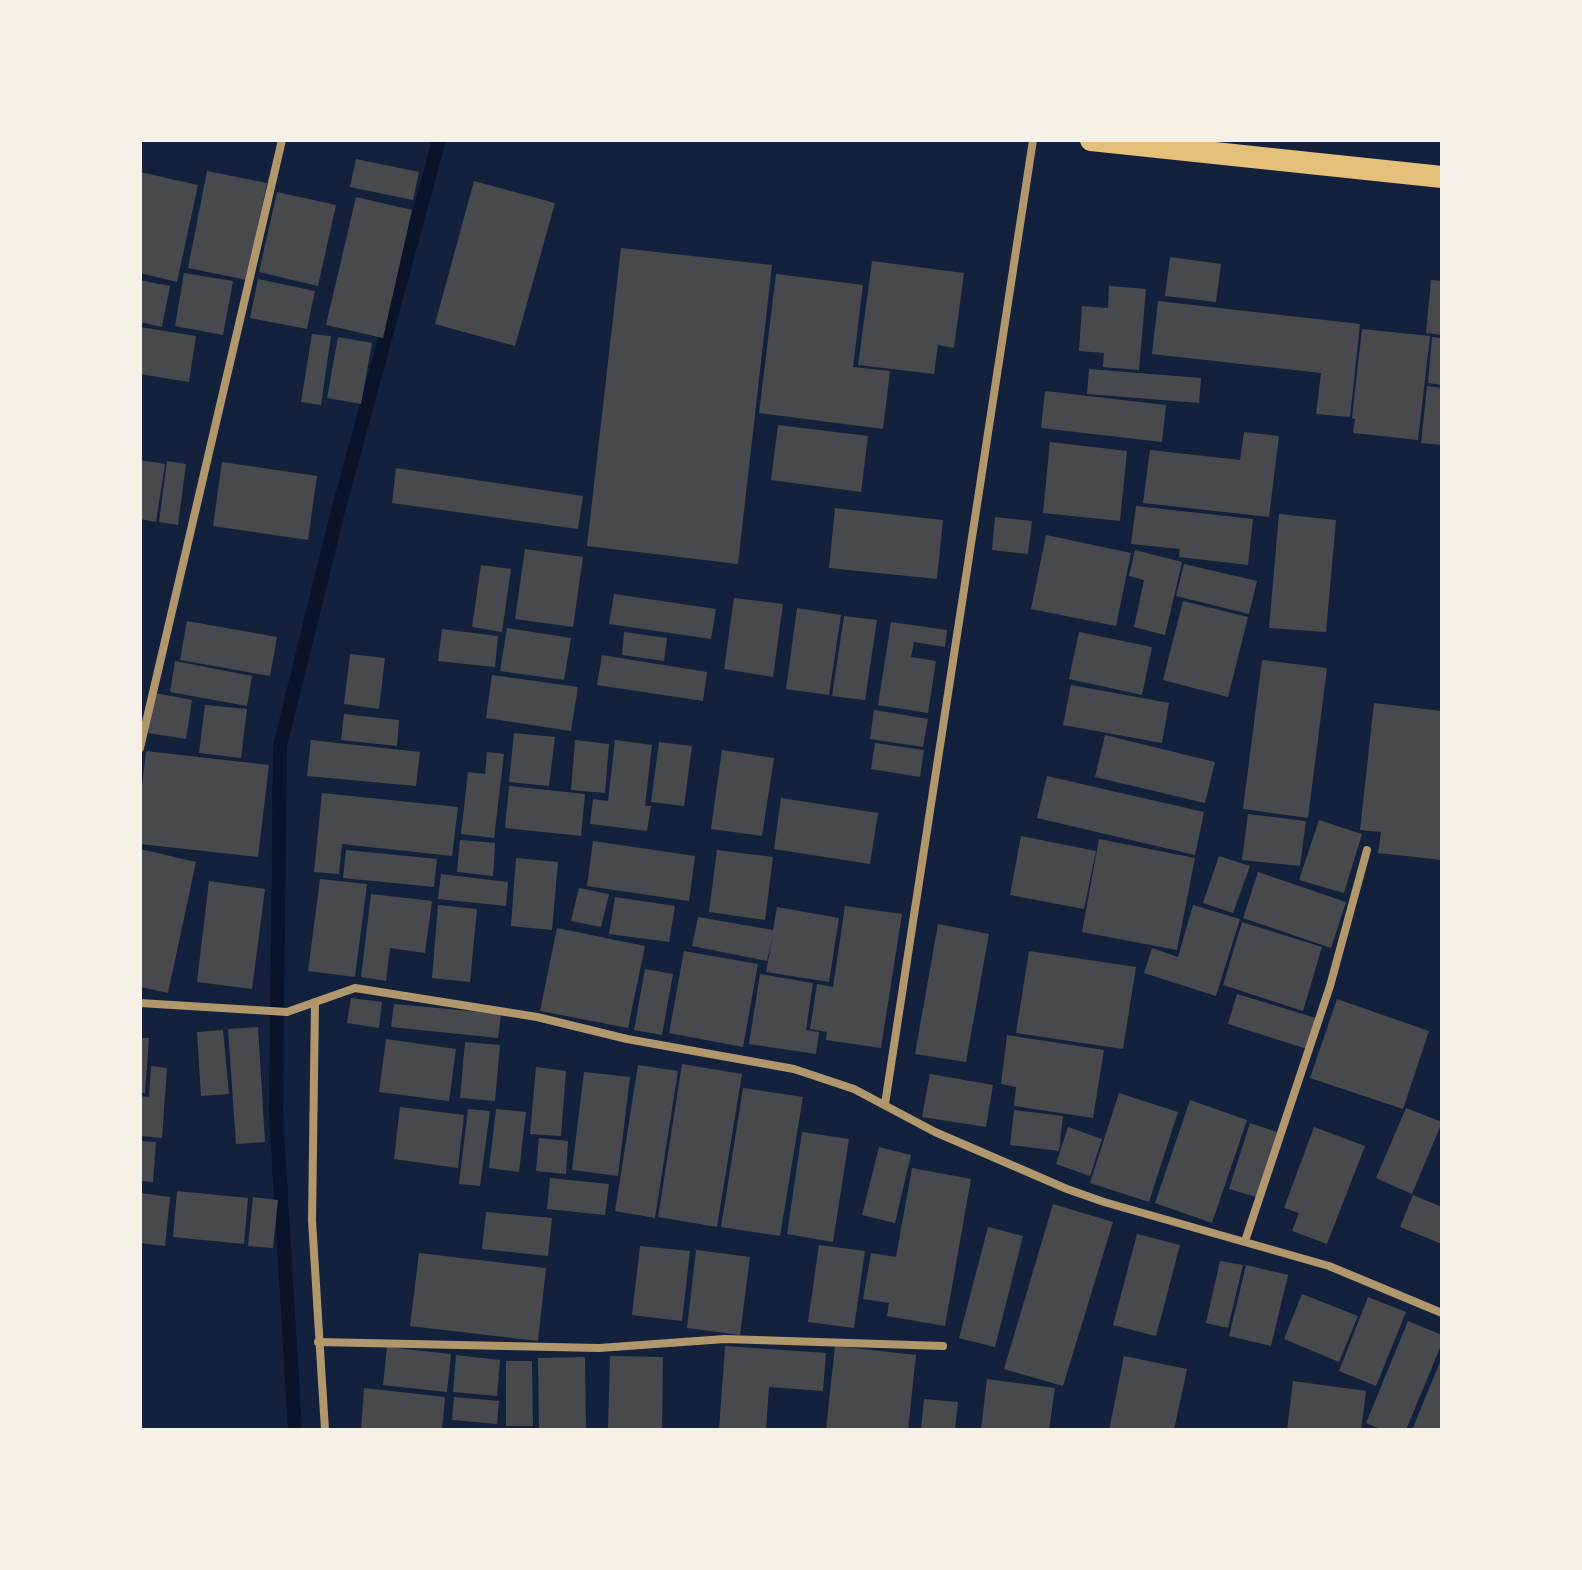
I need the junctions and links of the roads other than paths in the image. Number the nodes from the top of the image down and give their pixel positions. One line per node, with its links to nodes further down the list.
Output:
1 (282, 140): 5 (street)
2 (1033, 140): 9 (street)
3 (1091, 140): 4 (highway)
4 (1442, 177)
5 (140, 748)
6 (1367, 850): 10 (street)
7 (315, 1002): 8 (street); 9 (street); 12 (street)
8 (140, 1003)
9 (885, 1104): 10 (street)
10 (1245, 1241): 11 (street)
11 (1442, 1313)
12 (318, 1342): 13 (street); 14 (street)
13 (943, 1346)
14 (325, 1430)

